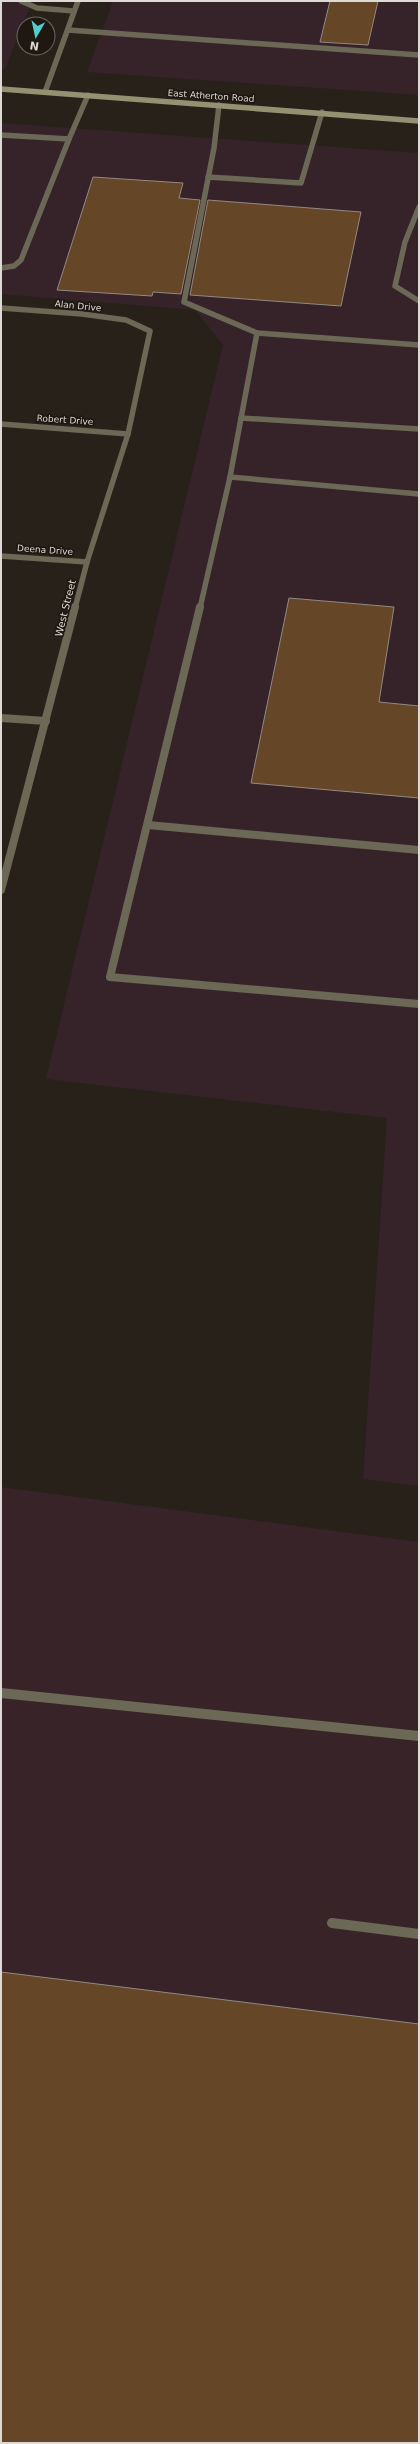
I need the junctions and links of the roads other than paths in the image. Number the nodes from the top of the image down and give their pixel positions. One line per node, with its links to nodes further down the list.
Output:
1 (21, 1): 3 (street)
2 (78, 1): 3 (street)
3 (74, 11): 4 (street)
4 (68, 30): 5 (street); 7 (street)
5 (419, 55)
6 (1, 89): 7 (street, East Atherton Road)
7 (45, 92): 8 (street, East Atherton Road)
8 (88, 95): 9 (street, East Atherton Road); 13 (street)
9 (220, 105): 10 (street, East Atherton Road); 14 (street)
10 (322, 112): 11 (street, East Atherton Road); 14 (street)
11 (419, 121)
12 (1, 135): 13 (street)
13 (69, 139): 16 (street)
14 (208, 177): 20 (street)
15 (419, 207): 17 (street)
16 (1, 268)
17 (419, 300)
18 (1, 308): 19 (street, Alan Drive)
19 (150, 331): 25 (street, West Street)
20 (257, 334): 21 (street); 22 (street)
21 (419, 345)
22 (241, 418): 24 (street); 26 (street)
23 (1, 424): 25 (street, Robert Drive)
24 (419, 429)
25 (128, 434): 29 (street, West Street)
26 (230, 477): 27 (street); 32 (street)
27 (419, 494)
28 (1, 556): 29 (street, Deena Drive)
29 (87, 562): 31 (street, West Street)
30 (1, 718): 31 (street)
31 (46, 721): 34 (street, West Street)
32 (148, 825): 33 (street); 35 (street)
33 (419, 850)
34 (1, 890)
35 (419, 1004)
36 (1, 1693): 37 (street)
37 (419, 1736)
38 (332, 1923): 39 (street)
39 (419, 1934)

